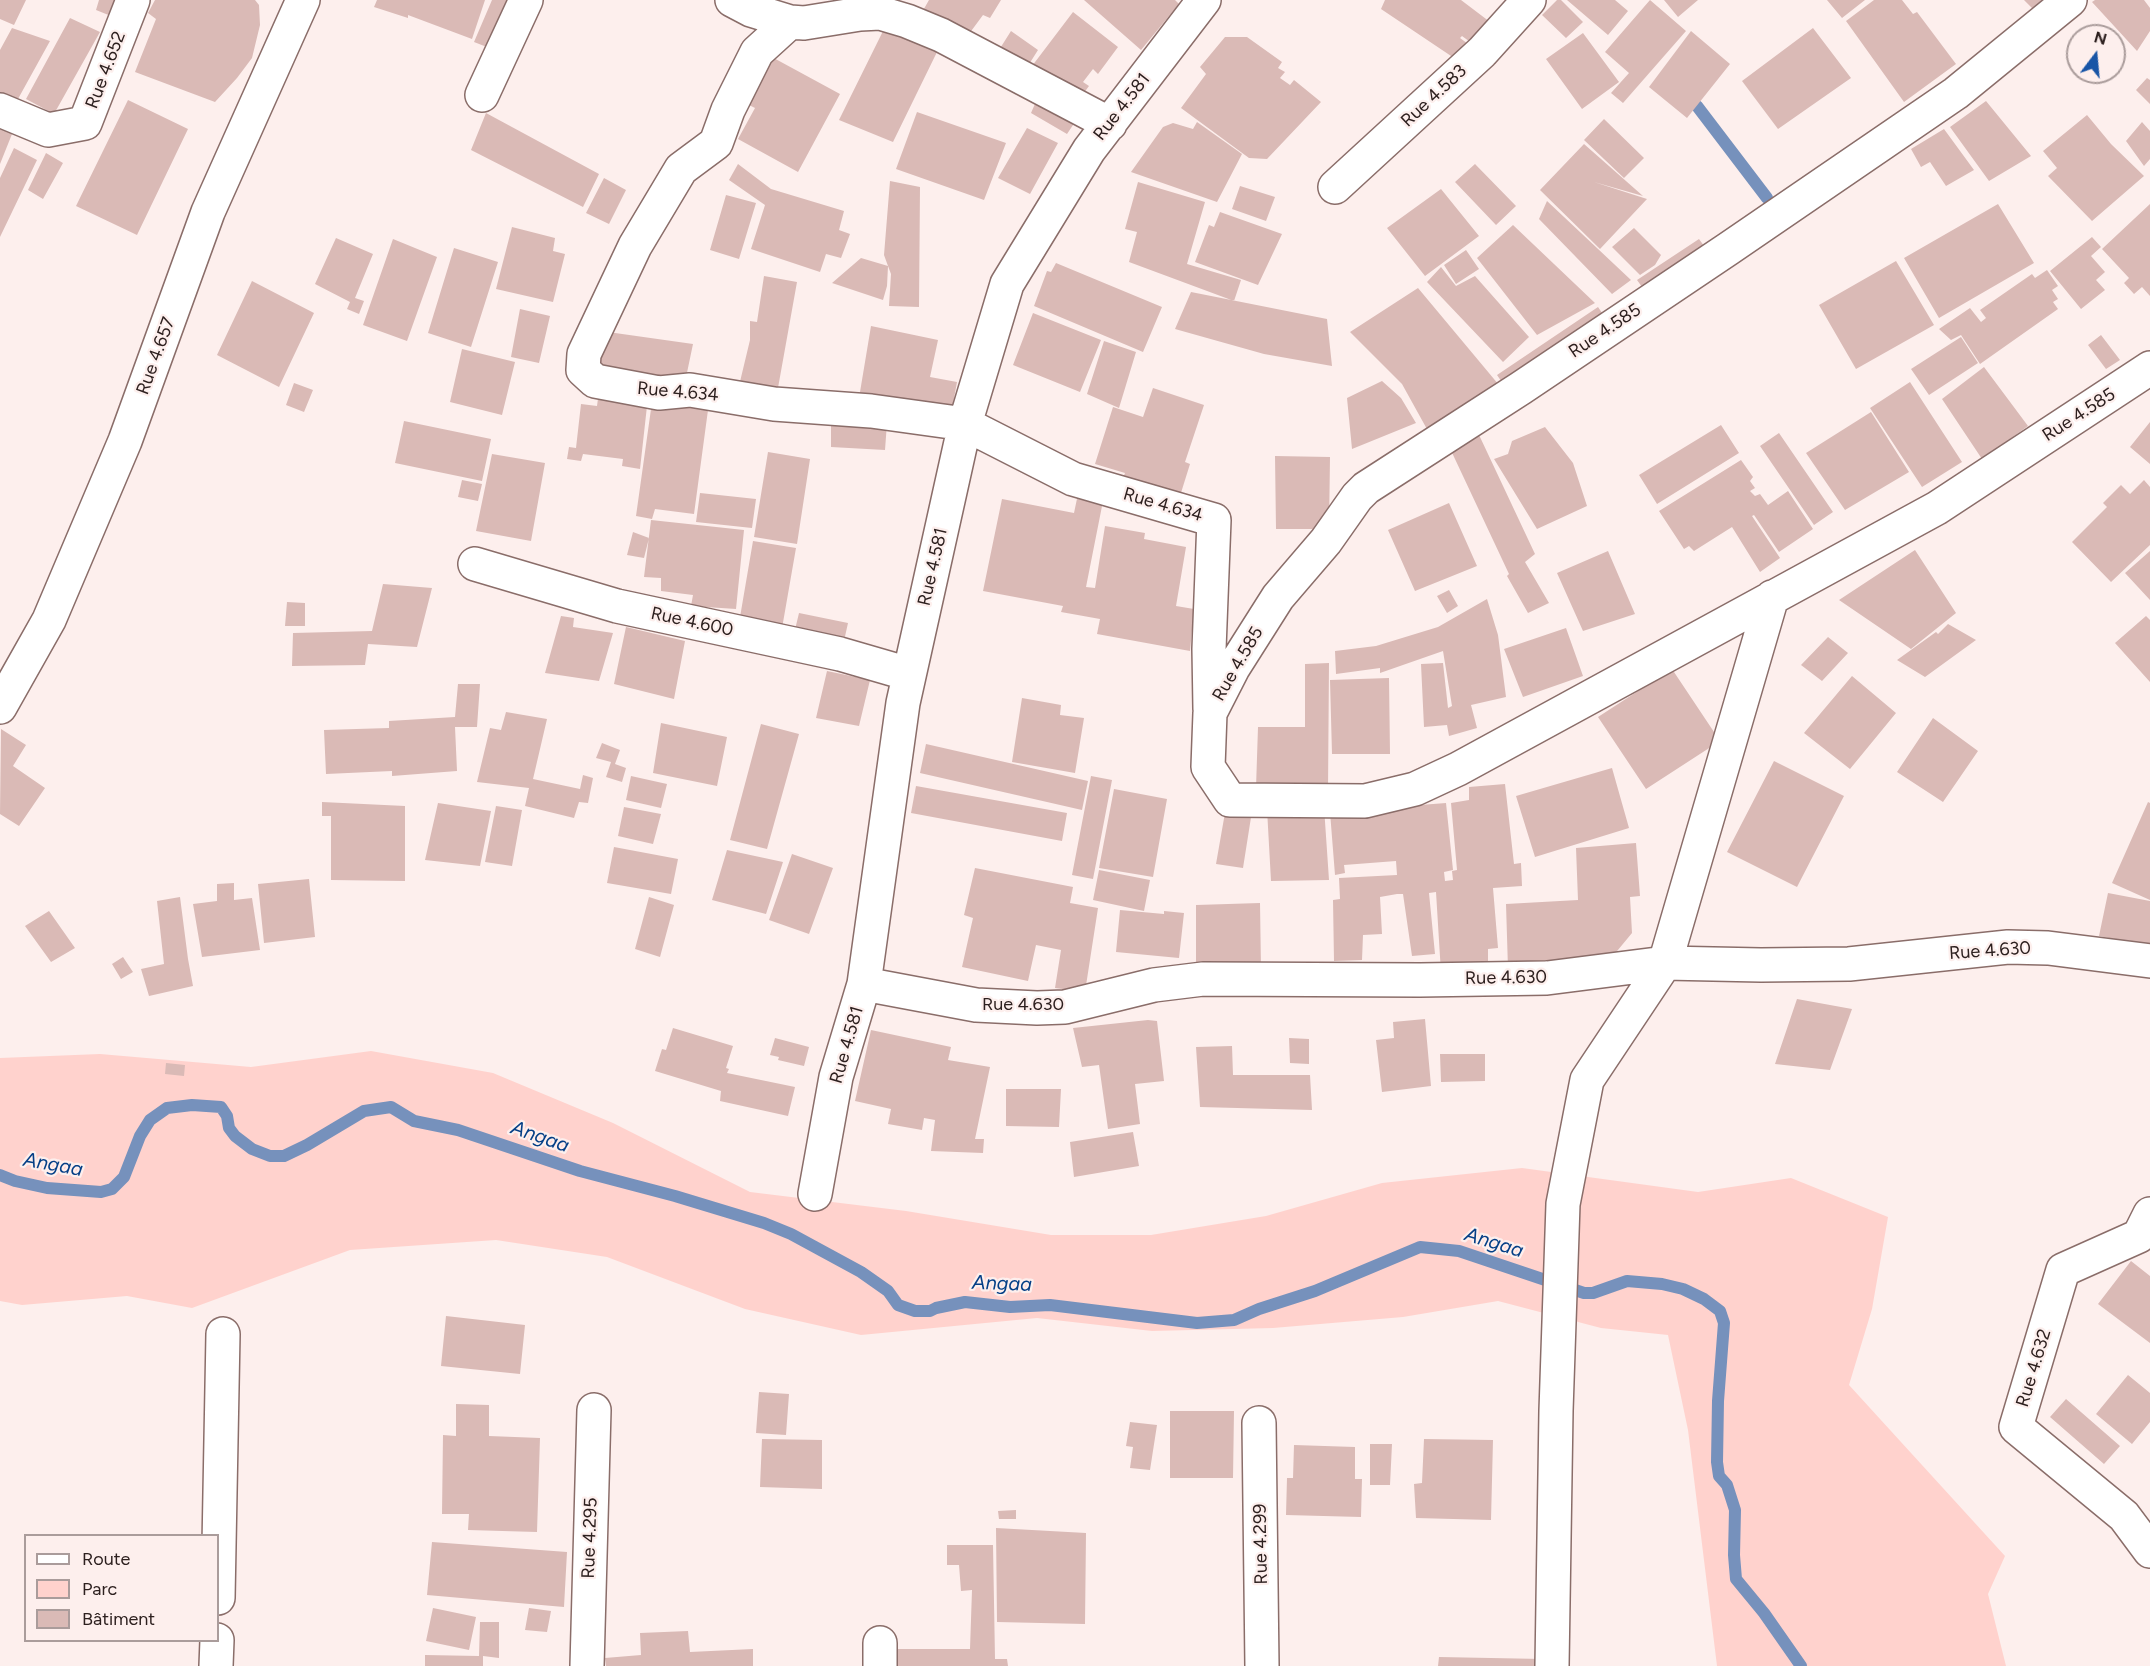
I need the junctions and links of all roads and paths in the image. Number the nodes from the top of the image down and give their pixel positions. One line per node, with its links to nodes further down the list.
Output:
1 (133, 0): 11 (street, Rue 4.652)
2 (303, 0): 19 (street, Rue 4.657)
3 (526, 0): 10 (street)
4 (732, 0): 9 (street)
5 (1204, 0): 12 (street, Rue 4.581)
6 (1529, 0): 13 (street, Rue 4.583)
7 (2070, 0): 20 (street, Rue 4.585)
8 (885, 7): 9 (street); 12 (street)
9 (790, 22): 15 (street, Rue 4.634)
10 (482, 95)
11 (0, 110)
12 (1110, 124): 15 (street, Rue 4.581)
13 (1335, 187)
14 (2150, 368): 17 (street, Rue 4.585)
15 (965, 424): 18 (street, Rue 4.581); 20 (street, Rue 4.634)
16 (475, 564): 18 (street, Rue 4.600)
17 (1772, 597): 20 (street, Rue 4.585); 22 (street)
18 (909, 674): 23 (street, Rue 4.581)
19 (0, 707)
20 (1210, 713)
21 (2150, 961): 22 (street, Rue 4.630)
22 (1665, 963): 23 (street, Rue 4.630); 35 (street)
23 (864, 984): 24 (street, Rue 4.581)
24 (815, 1194)
25 (2150, 1214): 30 (street, Rue 4.632)
26 (223, 1334): 29 (street)
27 (594, 1410): 33 (street, Rue 4.295)
28 (1259, 1423): 34 (street, Rue 4.299)
29 (219, 1545)
30 (2150, 1551)
31 (217, 1642): 32 (street)
32 (216, 1666)
33 (587, 1666)
34 (1262, 1666)
35 (1552, 1666)

